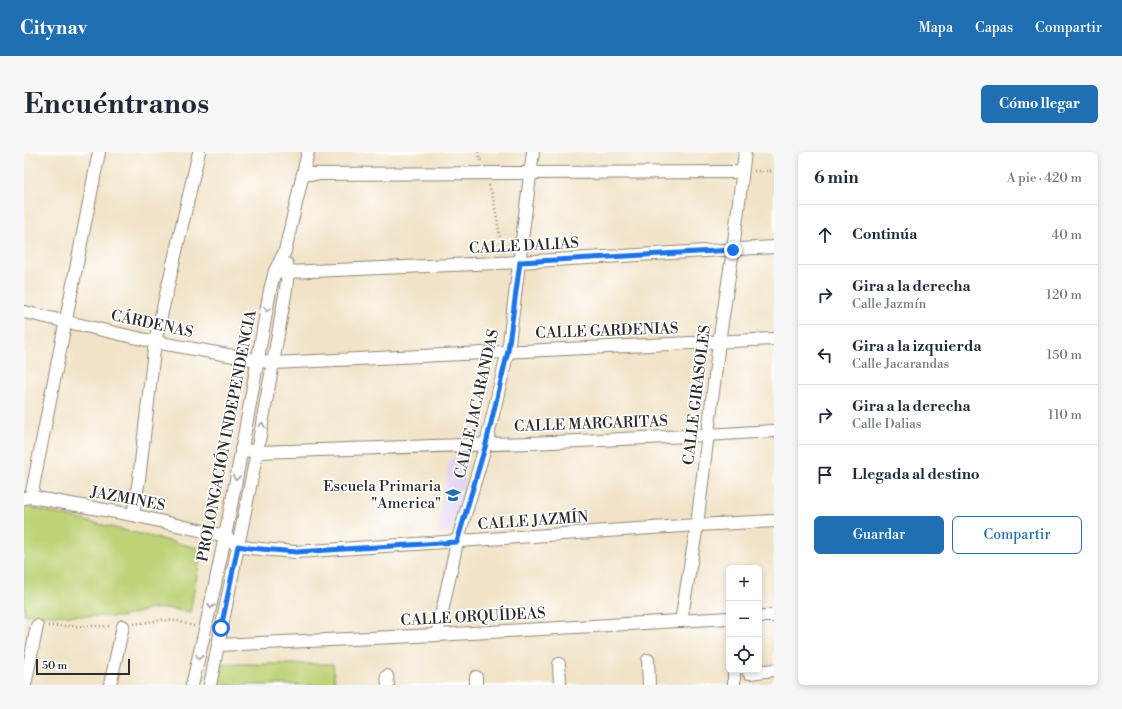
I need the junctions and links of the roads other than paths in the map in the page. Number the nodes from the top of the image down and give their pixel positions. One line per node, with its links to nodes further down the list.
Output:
1 (99, 152): 16 (street)
2 (199, 152): 18 (street)
3 (308, 152): 8 (street, PROLONGACIÓN INDEPENDENCIA)
4 (533, 152): 6 (street, CALLE JACARANDAS)
5 (745, 152): 7 (street, CALLE GIRASOLES)
6 (530, 172): 7 (street); 8 (street); 12 (street, CALLE JACARANDAS)
7 (742, 172): 10 (street, CALLE GIRASOLES)
8 (304, 174): 11 (street, PROLONGACIÓN INDEPENDENCIA)
9 (774, 247): 10 (street, CALLE DALIAS)
10 (733, 250): 12 (street, CALLE DALIAS); 19 (street, CALLE GIRASOLES)
11 (285, 251): 13 (street, PROLONGACIÓN INDEPENDENCIA); 14 (street, PROLONGACIÓN INDEPENDENCIA)
12 (520, 262): 14 (street, CALLE DALIAS); 20 (street, CALLE JACARANDAS)
13 (275, 271): 14 (street, CALLE DALIAS); 21 (street, PROLONGACIÓN INDEPENDENCIA, one-way to 21)
14 (288, 272): 22 (street, PROLONGACIÓN INDEPENDENCIA)
15 (24, 312): 16 (street, CÁRDENAS)
16 (66, 321): 18 (street, CÁRDENAS); 28 (street)
17 (774, 339): 19 (street, CALLE GARDENIAS)
18 (155, 342): 21 (street, CÁRDENAS); 29 (street)
19 (719, 342): 20 (street, CALLE GARDENIAS); 24 (street, CALLE GIRASOLES)
20 (508, 351): 22 (street, CALLE GARDENIAS); 25 (street, CALLE JACARANDAS)
21 (258, 360): 22 (street, CÁRDENAS); 26 (street, PROLONGACIÓN INDEPENDENCIA)
22 (274, 363): 27 (street, PROLONGACIÓN INDEPENDENCIA, one-way to 22)
23 (774, 431): 24 (street, CALLE MARGARITAS)
24 (708, 435): 25 (street, CALLE MARGARITAS); 31 (street, CALLE GIRASOLES)
25 (486, 444): 27 (street, CALLE MARGARITAS); 33 (street, CALLE JACARANDAS)
26 (241, 449): 27 (street, CALLE MARGARITAS); 32 (street, PROLONGACIÓN INDEPENDENCIA, one-way to 32)
27 (257, 452): 34 (street, PROLONGACIÓN INDEPENDENCIA)
28 (28, 498): 29 (street, JAZMINES)
29 (133, 515): 32 (street, JAZMINES)
30 (774, 521): 31 (street, CALLE JAZMÍN)
31 (697, 525): 33 (street, CALLE JAZMÍN); 38 (street, CALLE GIRASOLES)
32 (225, 536): 34 (street, CALLE JAZMÍN); 49 (street, PROLONGACIÓN INDEPENDENCIA, one-way to 49)
33 (457, 542): 34 (street, CALLE JAZMÍN); 41 (street, CALLE JACARANDAS)
34 (238, 546): 42 (street, PROLONGACIÓN INDEPENDENCIA)
35 (762, 616): 36 (street)
36 (774, 616)
37 (726, 618): 38 (street, CALLE ORQUÍDEAS)
38 (681, 621): 41 (street, CALLE ORQUÍDEAS)
39 (37, 626): 47 (street)
40 (123, 626): 48 (street)
41 (437, 635): 42 (street, CALLE ORQUÍDEAS)
42 (219, 645): 50 (street, PROLONGACIÓN INDEPENDENCIA)
43 (648, 660): 52 (street)
44 (559, 664): 51 (street)
45 (774, 670): 46 (street)
46 (762, 672)
47 (25, 685)
48 (110, 685)
49 (192, 685)
50 (210, 685)
51 (560, 685)
52 (649, 685)

